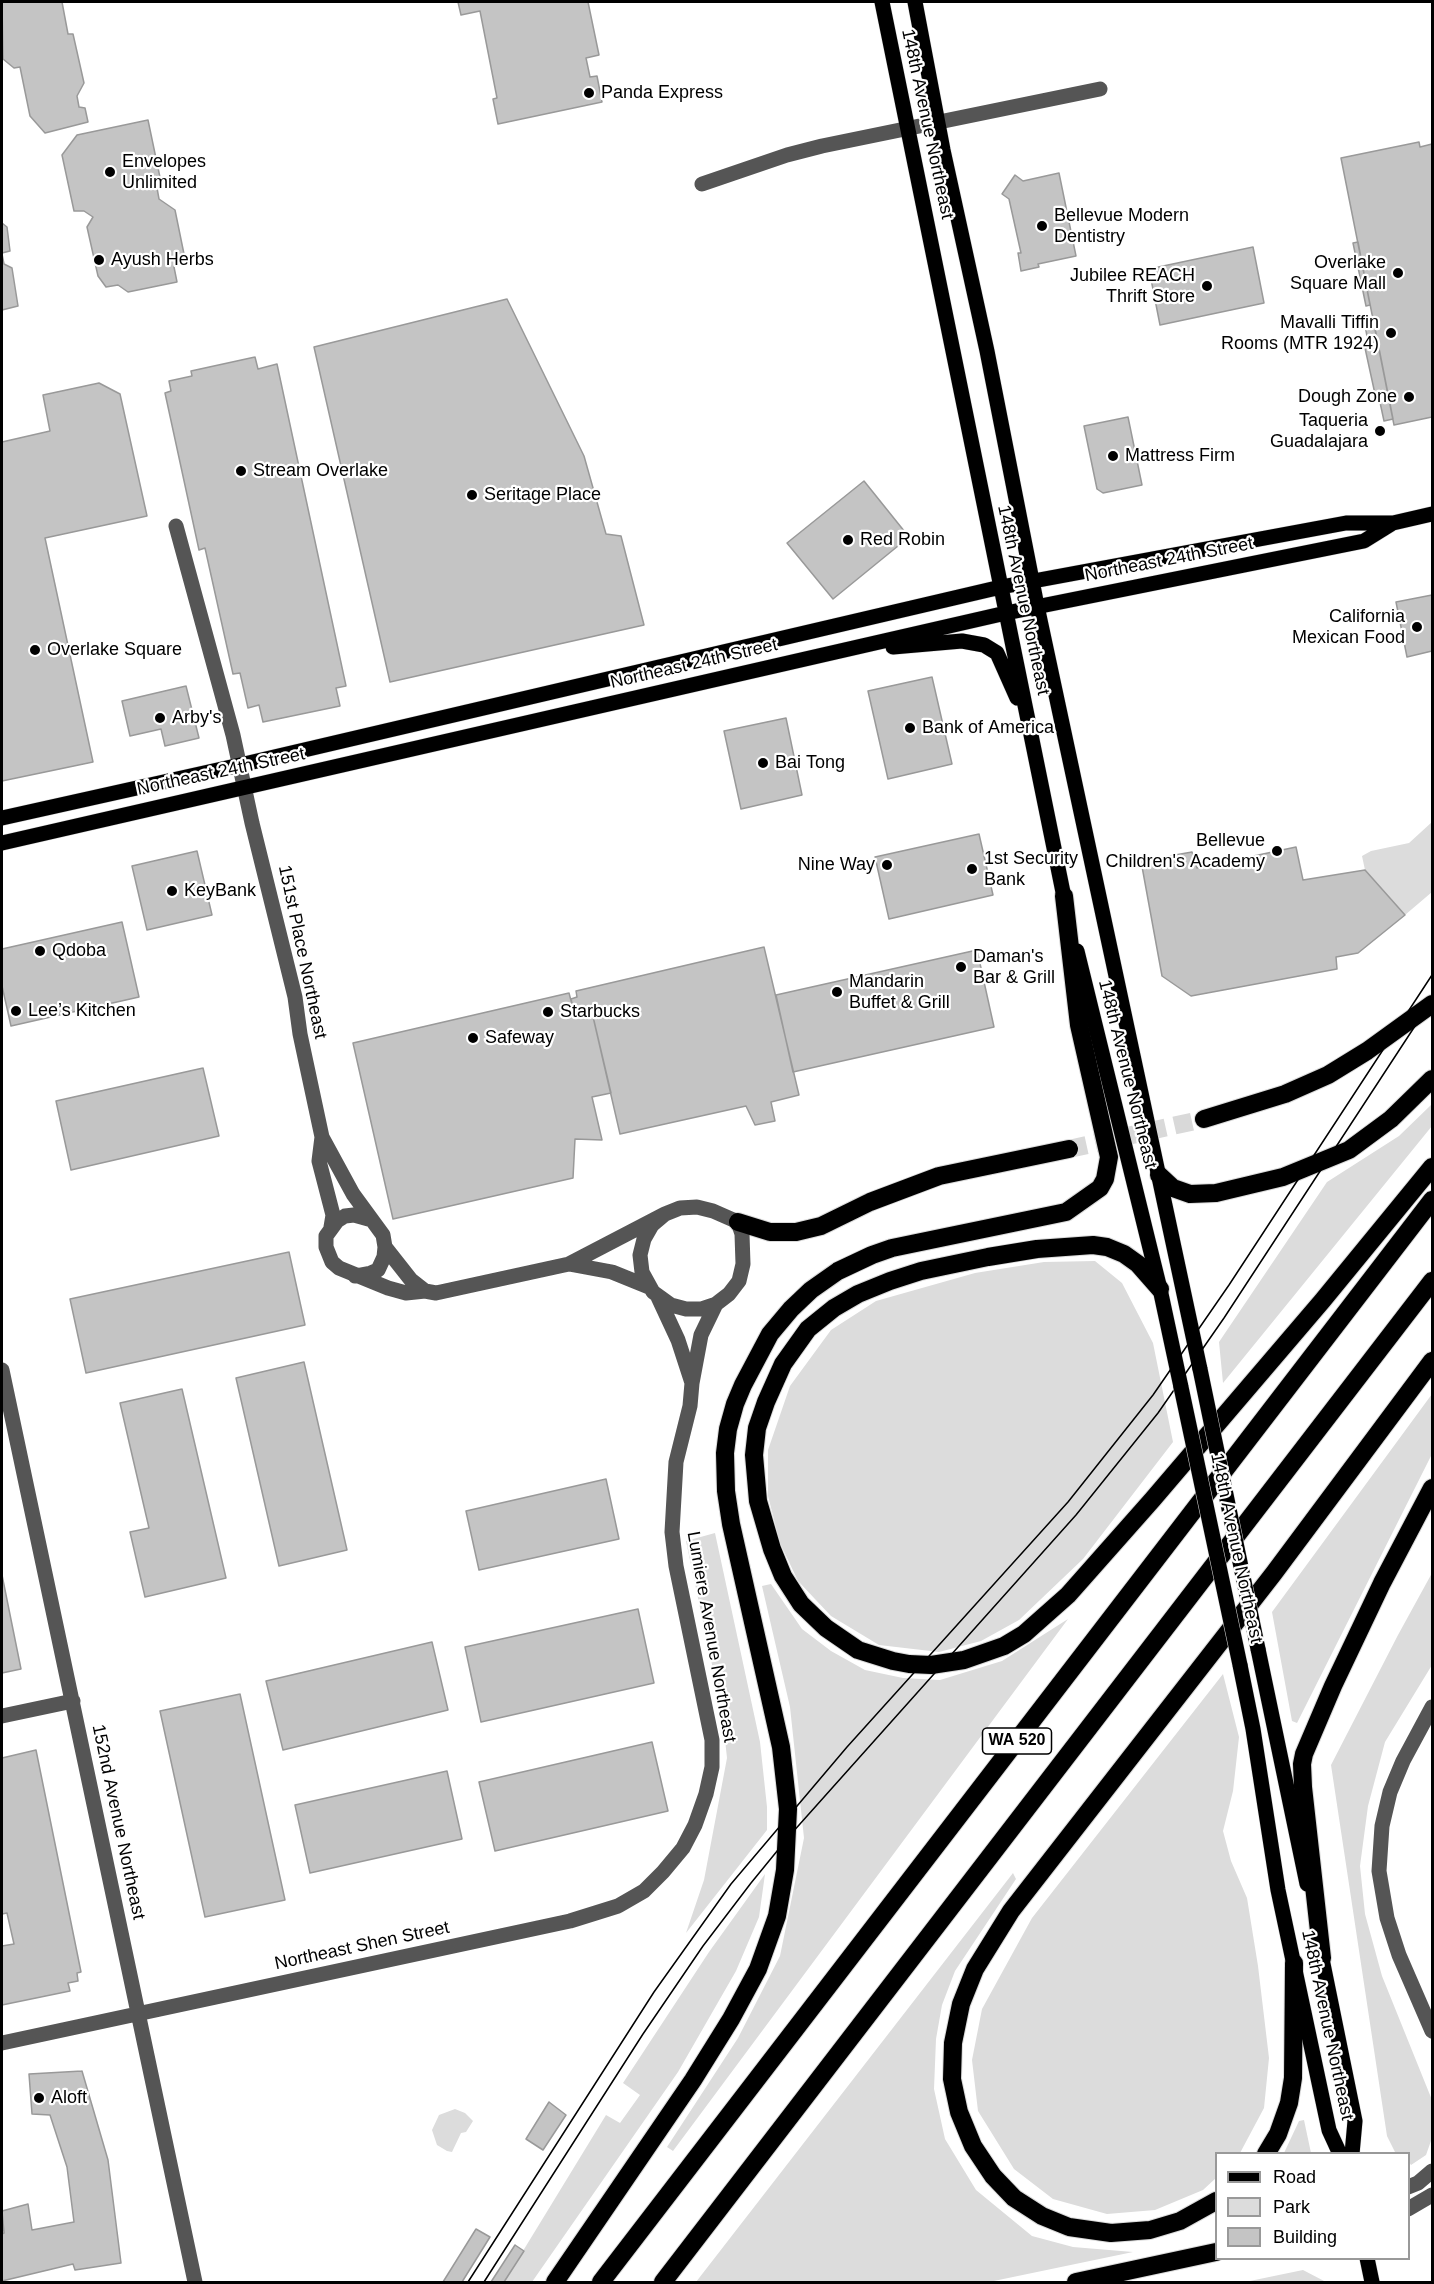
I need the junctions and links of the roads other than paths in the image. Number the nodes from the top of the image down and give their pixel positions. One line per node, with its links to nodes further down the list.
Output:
1 (882, 2): 5 (main road, 148th Avenue Northeast)
2 (915, 2): 4 (main road, 148th Avenue Northeast)
3 (1100, 89): 4 (street)
4 (938, 123): 5 (street); 12 (main road, 148th Avenue Northeast)
5 (908, 128): 6 (street); 13 (main road, 148th Avenue Northeast)
6 (702, 184)
7 (1432, 514): 8 (main road, Northeast 24th Street)
8 (1394, 522): 10 (main road, Northeast 24th Street); 11 (main road, Northeast 24th Street)
9 (176, 526): 20 (street, 151st Place Northeast)
10 (1182, 553): 11 (main road); 12 (main road, Northeast 24th Street)
11 (1169, 580): 14 (main road, Northeast 24th Street)
12 (1032, 581): 13 (main road, Northeast 24th Street); 14 (main road, 148th Avenue Northeast)
13 (1001, 587): 15 (main road, 148th Avenue Northeast); 17 (main road, Northeast 24th Street)
14 (1037, 606): 15 (main road, Northeast 24th Street); 30 (main road, 148th Avenue Northeast)
15 (1006, 613): 16 (main road, Northeast 24th Street); 18 (main road, 148th Avenue Northeast)
16 (833, 652): 18 (main road); 19 (main road, Northeast 24th Street)
17 (501, 704): 19 (main road); 20 (main road, Northeast 24th Street)
18 (1029, 723): 23 (main road, 148th Avenue Northeast)
19 (495, 730): 20 (main road, Northeast 24th Street)
20 (242, 776): 21 (main road, Northeast 24th Street); 22 (main road, Northeast 24th Street); 27 (street, 151st Place Northeast)
21 (2, 818)
22 (2, 843)
23 (1064, 896): 40 (main road, 148th Avenue Northeast); 68 (highway)
24 (1432, 1004): 26 (highway)
25 (1432, 1080): 30 (highway)
26 (1204, 1119)
27 (322, 1137): 33 (street, 151st Place Northeast); 35 (street, 151st Place Northeast)
28 (1069, 1149): 34 (highway)
29 (1432, 1167): 40 (highway)
30 (1159, 1175): 52 (main road, 148th Avenue Northeast, bridge)
31 (1432, 1200): 69 (highway, WA 520)
32 (665, 1214): 34 (street); 37 (street); 42 (street)
33 (372, 1220): 35 (street); 36 (street)
34 (738, 1222): 43 (street)
35 (331, 1227): 38 (street)
36 (385, 1247): 38 (street); 41 (street)
37 (569, 1264): 41 (street); 42 (street)
38 (354, 1276): 41 (street)
39 (1432, 1281): 70 (highway, WA 520)
40 (1160, 1289): 53 (main road, 148th Avenue Northeast, bridge)
41 (425, 1291)
42 (654, 1292): 43 (street); 46 (street, Lumiere Avenue Northeast)
43 (716, 1304): 46 (street, Lumiere Avenue Northeast)
44 (1432, 1361): 63 (highway)
45 (2, 1370): 48 (street, 152nd Avenue Northeast)
46 (692, 1383): 51 (street, Lumiere Avenue Northeast)
47 (1432, 1488): 52 (highway)
48 (73, 1701): 50 (street); 54 (street, 152nd Avenue Northeast)
49 (1432, 1707): 55 (street)
50 (2, 1716)
51 (695, 1825): 54 (street, Northeast Shen Street)
52 (1322, 1958): 59 (main road, 148th Avenue Northeast)
53 (1294, 1963): 57 (highway); 58 (main road, 148th Avenue Northeast)
54 (139, 2013): 56 (street, Northeast Shen Street); 67 (street, 152nd Avenue Northeast)
55 (1432, 2031)
56 (2, 2043)
57 (1267, 2152)
58 (1339, 2152)
59 (1352, 2152)
60 (1432, 2171): 61 (street)
61 (1410, 2186)
62 (1432, 2195): 64 (street)
63 (1215, 2203)
64 (1410, 2208)
65 (1215, 2252): 71 (highway)
66 (1367, 2260): 72 (main road)
67 (195, 2283)
68 (555, 2283)
69 (601, 2283)
70 (663, 2283)
71 (1076, 2283)
72 (1372, 2283)

